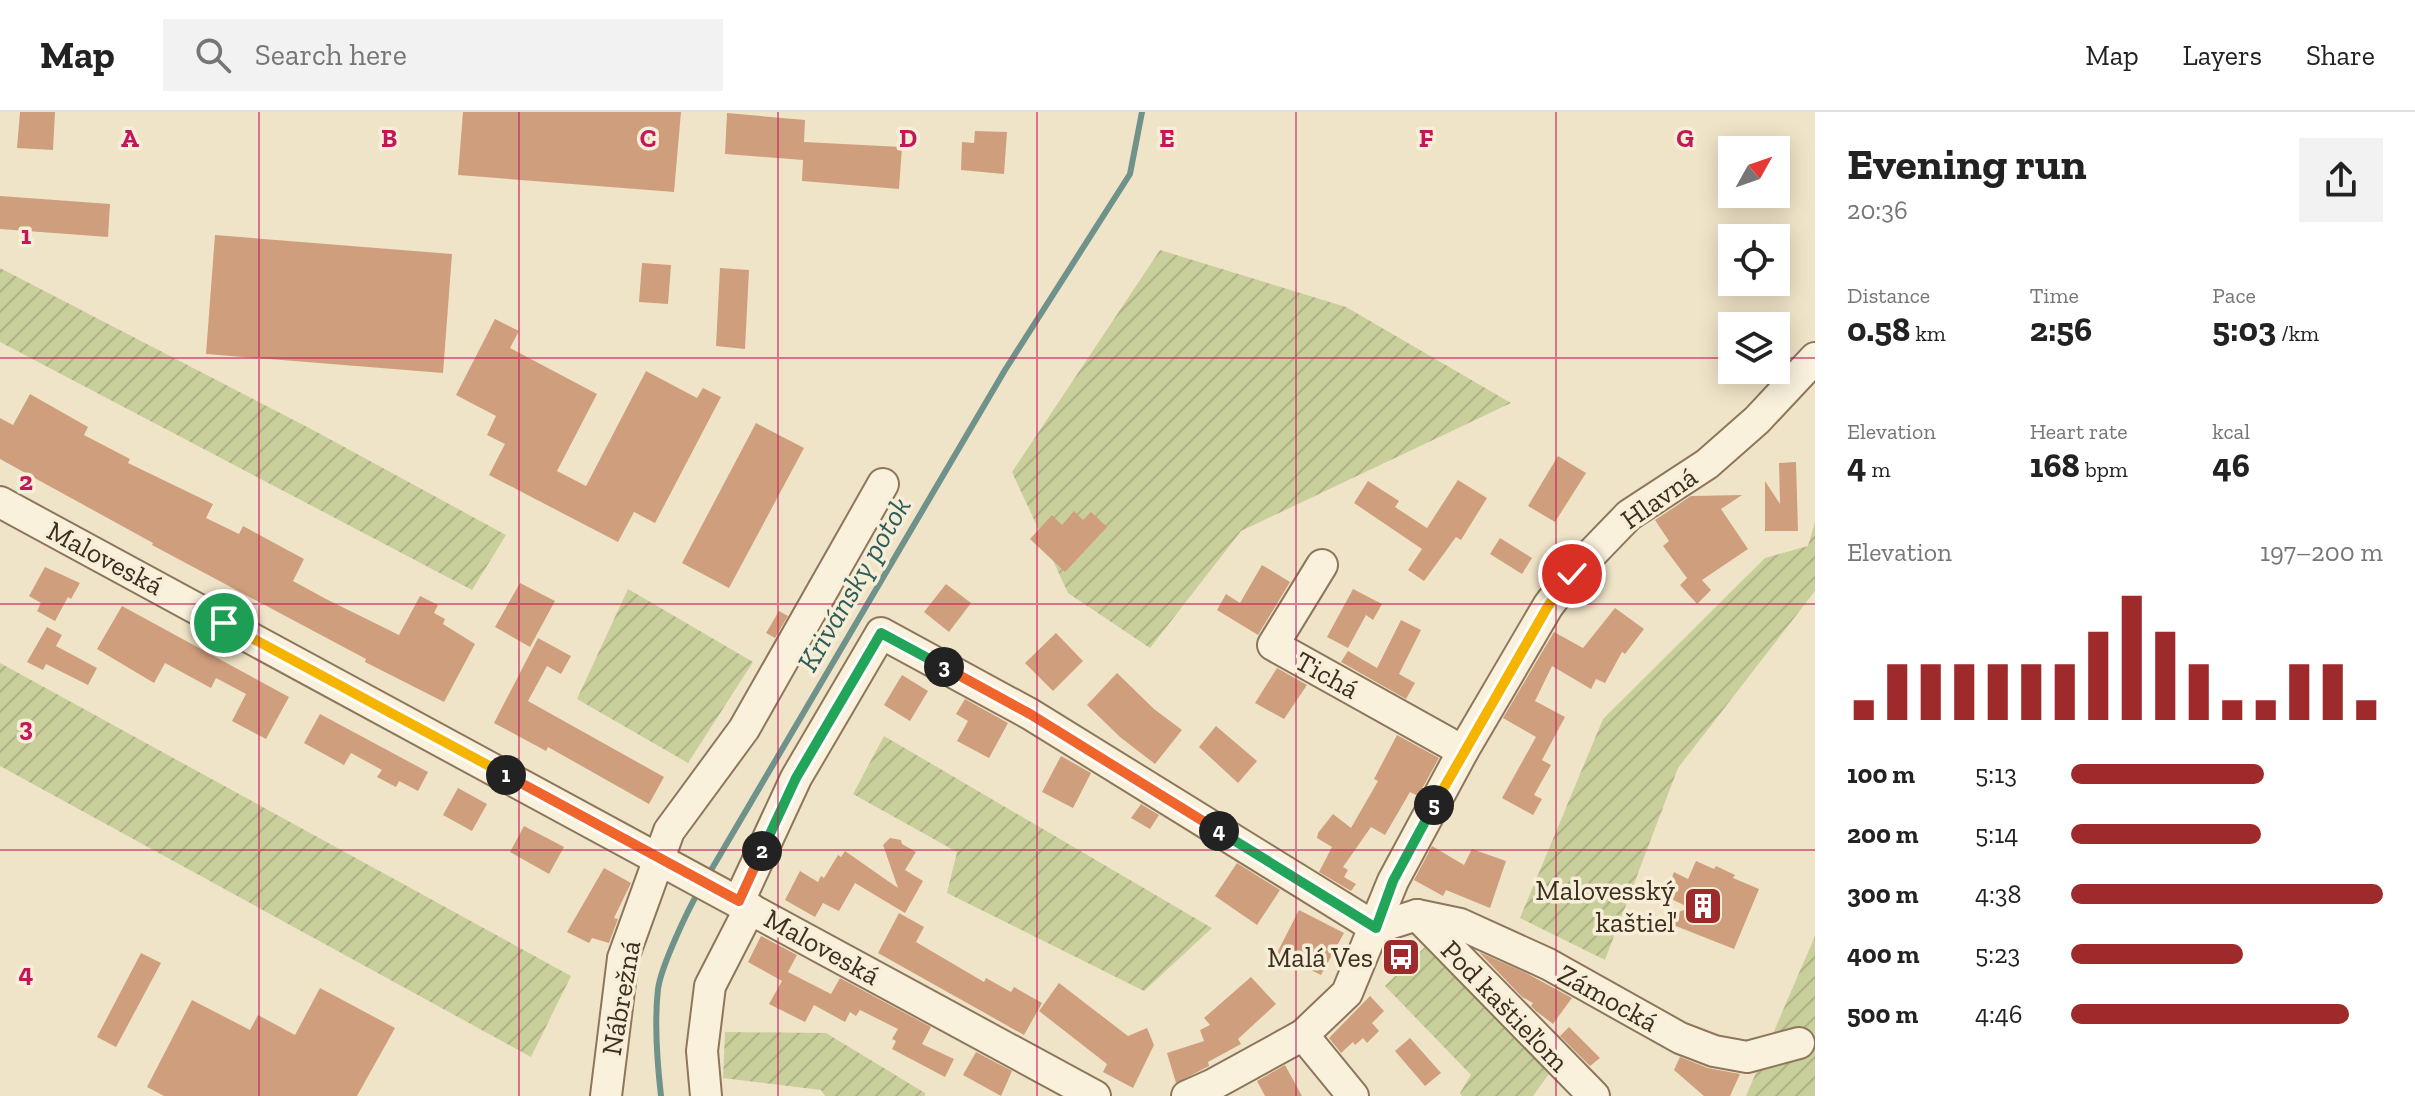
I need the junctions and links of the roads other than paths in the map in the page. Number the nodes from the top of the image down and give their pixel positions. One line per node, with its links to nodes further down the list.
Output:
1 (1815, 358): 5 (street, Hlavná)
2 (883, 484): 6 (street, Nábrežná)
3 (0, 502): 6 (street, Maloveská)
4 (1322, 565): 5 (street, Tichá)
5 (1463, 751): 9 (street, Hlavná)
6 (663, 860): 7 (street, Maloveská); 12 (street, Nábrežná)
7 (739, 902): 9 (street); 13 (street); 14 (street, Maloveská)
8 (1417, 915): 9 (street, Zámocká); 11 (street, Zámocká); 17 (street, Pod kaštieľom)
9 (1376, 928): 10 (street, Hlavná)
10 (1303, 1035): 15 (street, Hlavná); 16 (street)
11 (1799, 1043)
12 (606, 1096)
13 (706, 1096)
14 (1095, 1096)
15 (1187, 1096)
16 (1353, 1096)
17 (1594, 1096)

